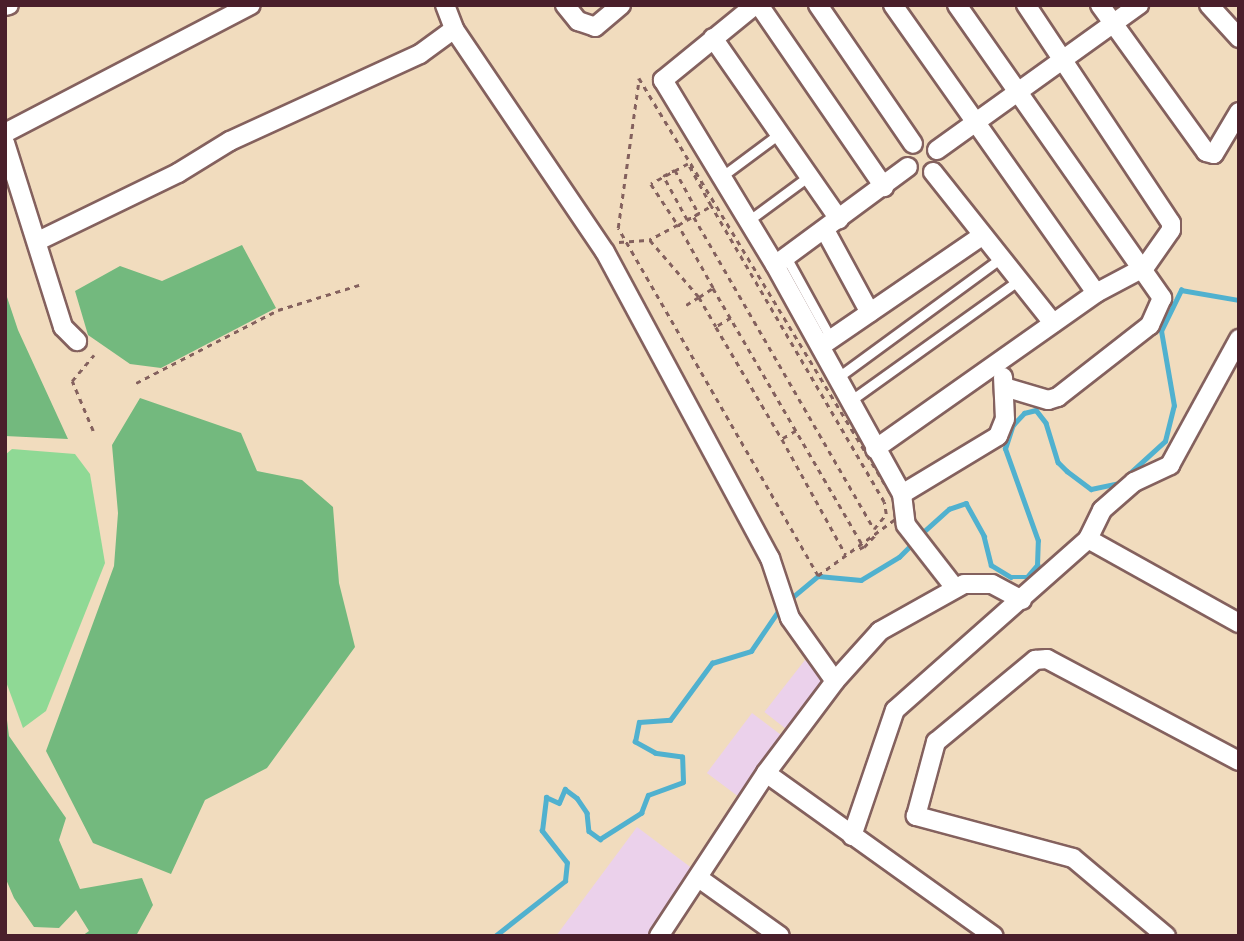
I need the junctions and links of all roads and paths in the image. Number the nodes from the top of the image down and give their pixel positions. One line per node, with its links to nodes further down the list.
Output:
1 (251, 5): 21 (street)
2 (445, 5): 14 (street)
3 (565, 5): 4 (street)
4 (621, 5)
5 (757, 5): 15 (street); 32 (street)
6 (818, 5): 24 (street)
7 (892, 5): 20 (street)
8 (957, 5): 18 (street)
9 (1026, 5): 17 (street)
10 (1100, 5): 13 (street)
11 (1139, 5): 13 (street)
12 (1209, 5): 16 (street)
13 (1115, 26): 17 (street); 19 (street)
14 (454, 29): 42 (street); 43 (street)
15 (713, 38): 22 (street); 31 (street)
16 (1239, 38)
17 (1065, 61): 18 (street); 46 (street)
18 (1019, 95): 20 (street); 46 (street)
19 (1239, 112)
20 (975, 126): 25 (street); 50 (street)
21 (5, 133)
22 (780, 133): 30 (street); 31 (lane)
23 (5, 144): 42 (street)
24 (913, 144): 25 (street); 26 (street)
25 (937, 150): 28 (street)
26 (908, 167): 28 (street); 32 (street)
27 (675, 170): 29 (path); 33 (path); 34 (path)
28 (933, 172): 40 (street)
29 (663, 176): 36 (path); 38 (path)
30 (809, 176): 37 (lane); 39 (street)
31 (720, 177): 37 (street)
32 (884, 187): 39 (street)
33 (711, 206): 34 (path); 72 (path)
34 (699, 214): 35 (path)
35 (694, 217): 36 (path); 72 (path)
36 (687, 220): 38 (path)
37 (748, 221): 45 (street)
38 (678, 225): 41 (path); 49 (path)
39 (832, 225): 45 (street); 53 (street)
40 (983, 235): 44 (street); 53 (street)
41 (650, 240): 43 (path); 51 (path)
42 (38, 241): 58 (street)
43 (602, 246): 78 (street)
44 (1001, 258): 47 (street); 62 (lane)
45 (781, 261): 59 (street)
46 (1145, 267): 50 (street); 64 (street)
47 (1019, 280): 55 (street); 65 (lane)
48 (359, 285): 63 (path)
49 (713, 288): 51 (path); 54 (path)
50 (1096, 293): 55 (street)
51 (699, 297): 52 (path); 56 (path)
52 (686, 304)
53 (870, 313): 59 (street)
54 (731, 318): 56 (path); 66 (path)
55 (1054, 323): 61 (street)
56 (716, 327): 68 (path)
57 (1239, 339): 73 (street)
58 (77, 341)
59 (826, 343): 62 (street)
60 (94, 355): 67 (path)
61 (1002, 359): 64 (street); 69 (street)
62 (837, 377): 65 (street)
63 (136, 383)
64 (1004, 387): 70 (street)
65 (850, 401): 69 (street)
66 (796, 430): 68 (path); 74 (path)
67 (93, 431)
68 (782, 439): 74 (path)
69 (875, 449): 70 (street)
70 (902, 495): 71 (street)
71 (905, 520): 71 (path); 75 (street)
72 (877, 525): 74 (path)
73 (1088, 539): 76 (street); 77 (street)
74 (864, 547)
75 (955, 588): 76 (street); 78 (street)
76 (1022, 600): 81 (street)
77 (1239, 623)
78 (835, 681): 80 (street)
79 (1239, 761): 86 (street)
80 (766, 774): 81 (street); 82 (street)
81 (852, 836): 85 (street)
82 (700, 879): 83 (street); 84 (street)
83 (659, 936)
84 (780, 936)
85 (994, 936)
86 (1166, 936)

